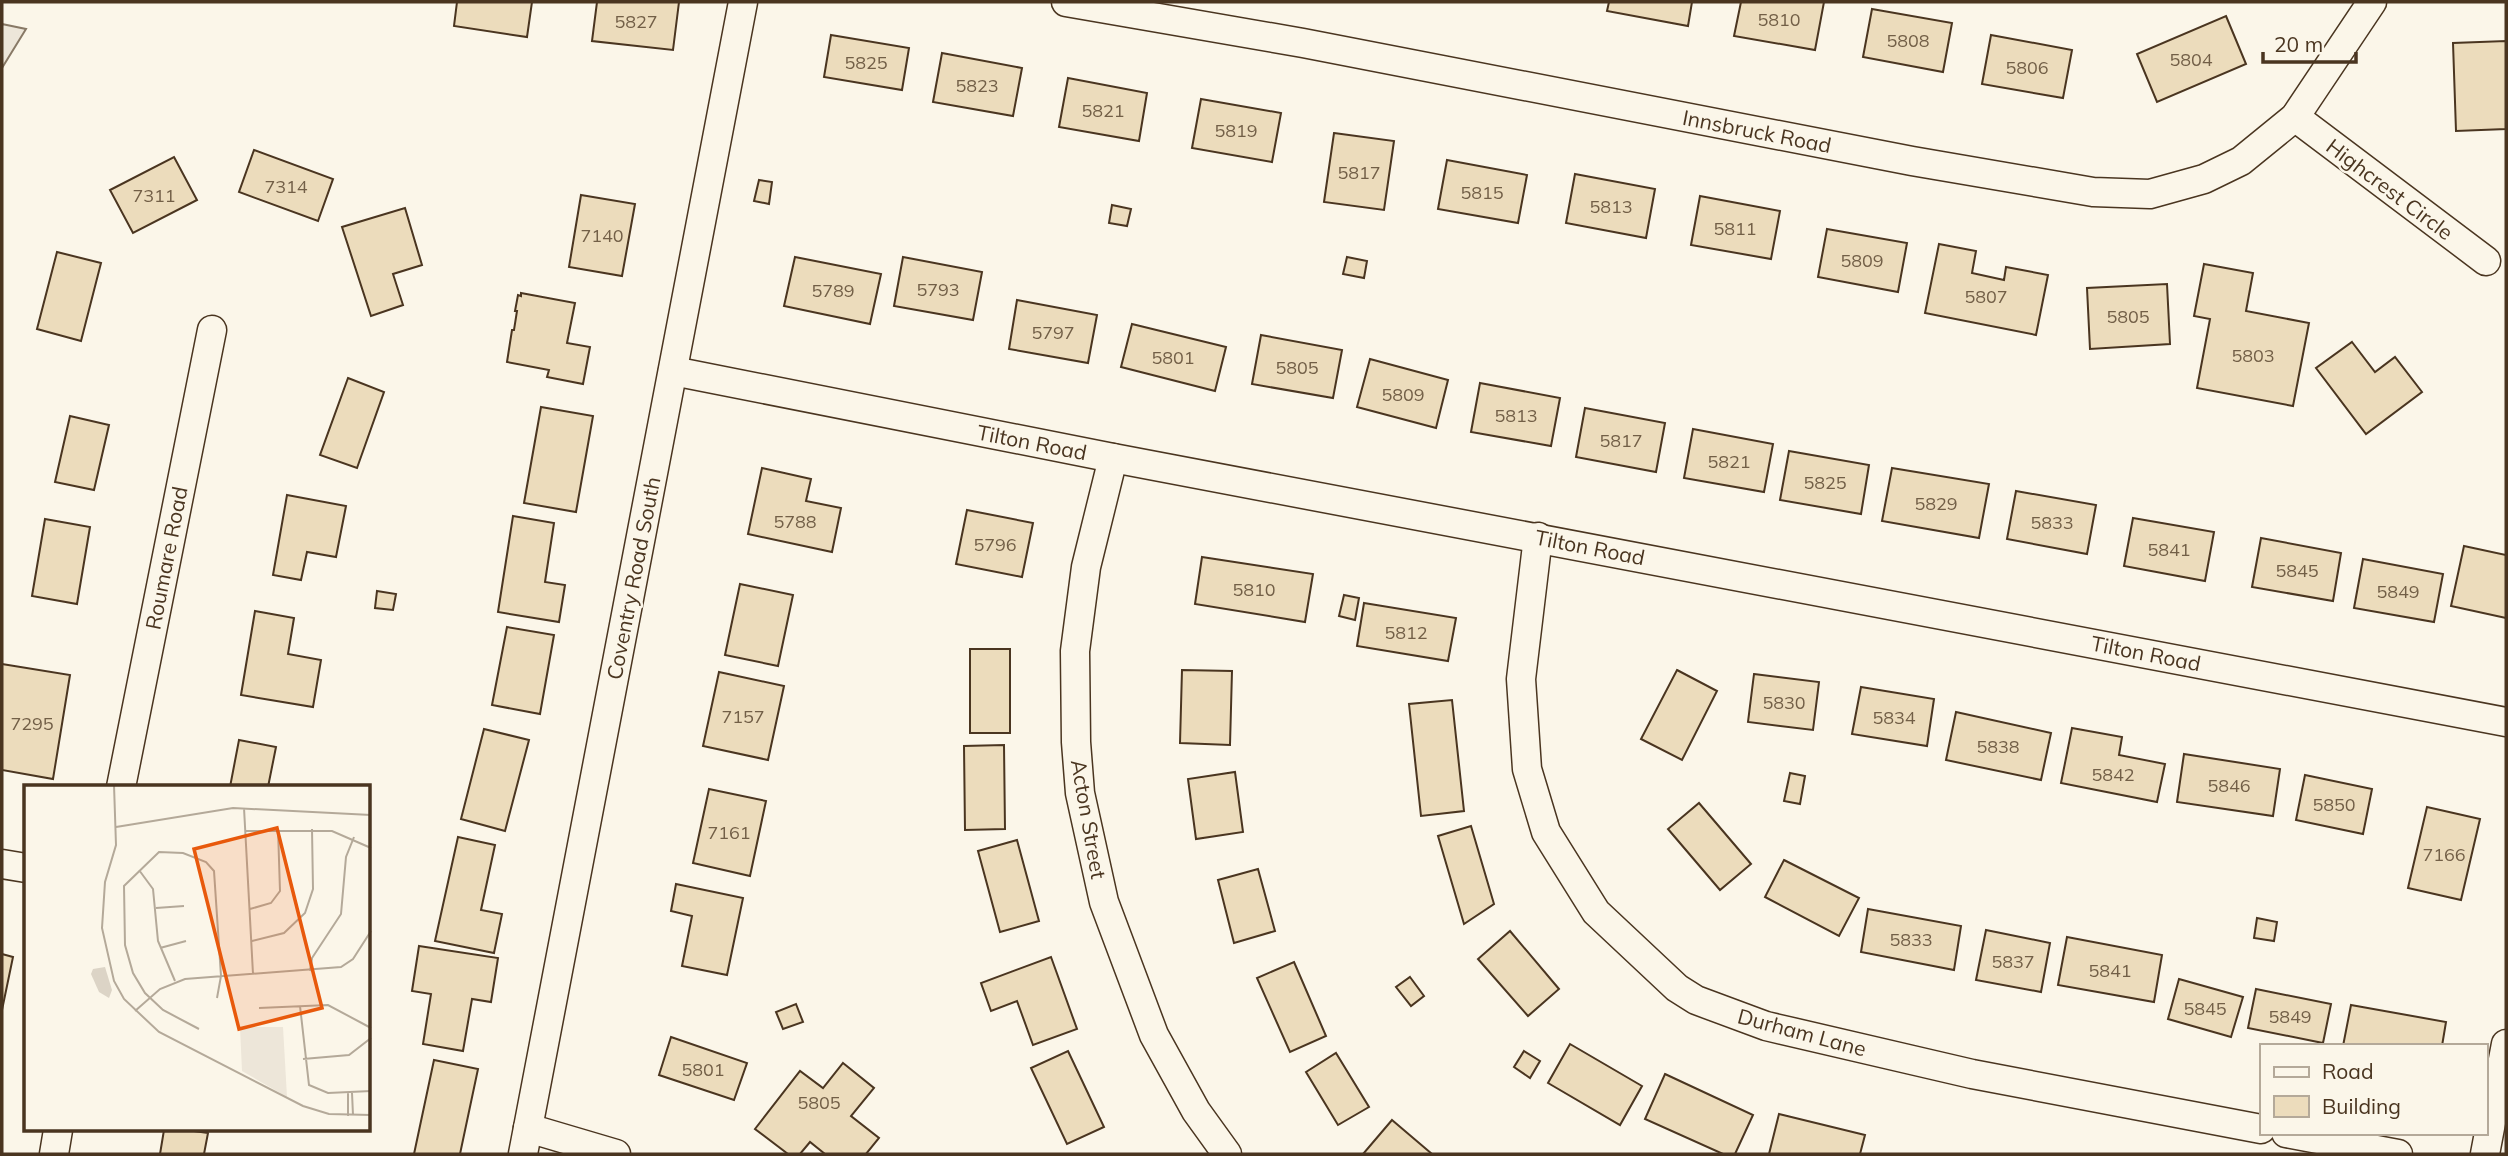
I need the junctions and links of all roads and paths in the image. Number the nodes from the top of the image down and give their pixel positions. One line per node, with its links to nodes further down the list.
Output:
1 (743, 2): 7 (street, Coventry Road South)
2 (1066, 2): 4 (street, Innsbruck Road)
3 (2372, 2): 4 (street, Innsbruck Road)
4 (2295, 117): 5 (street, Highcrest Circle)
5 (2486, 261)
6 (212, 330): 11 (street, Roumare Road)
7 (673, 371): 8 (street, Tilton Road); 18 (street, Coventry Road South)
8 (1113, 458): 9 (street, Tilton Road); 21 (street, Acton Street)
9 (1538, 537): 10 (street, Tilton Road); 15 (street, Durham Lane)
10 (2506, 722)
11 (121, 785)
12 (2, 864): 13 (street)
13 (24, 868)
14 (2506, 1044): 23 (street)
15 (2260, 1129)
16 (58, 1132): 19 (street)
17 (2297, 1135): 22 (street)
18 (525, 1141): 20 (street)
19 (54, 1154)
20 (616, 1154)
21 (1227, 1154)
22 (2398, 1154)
23 (2486, 1154)

